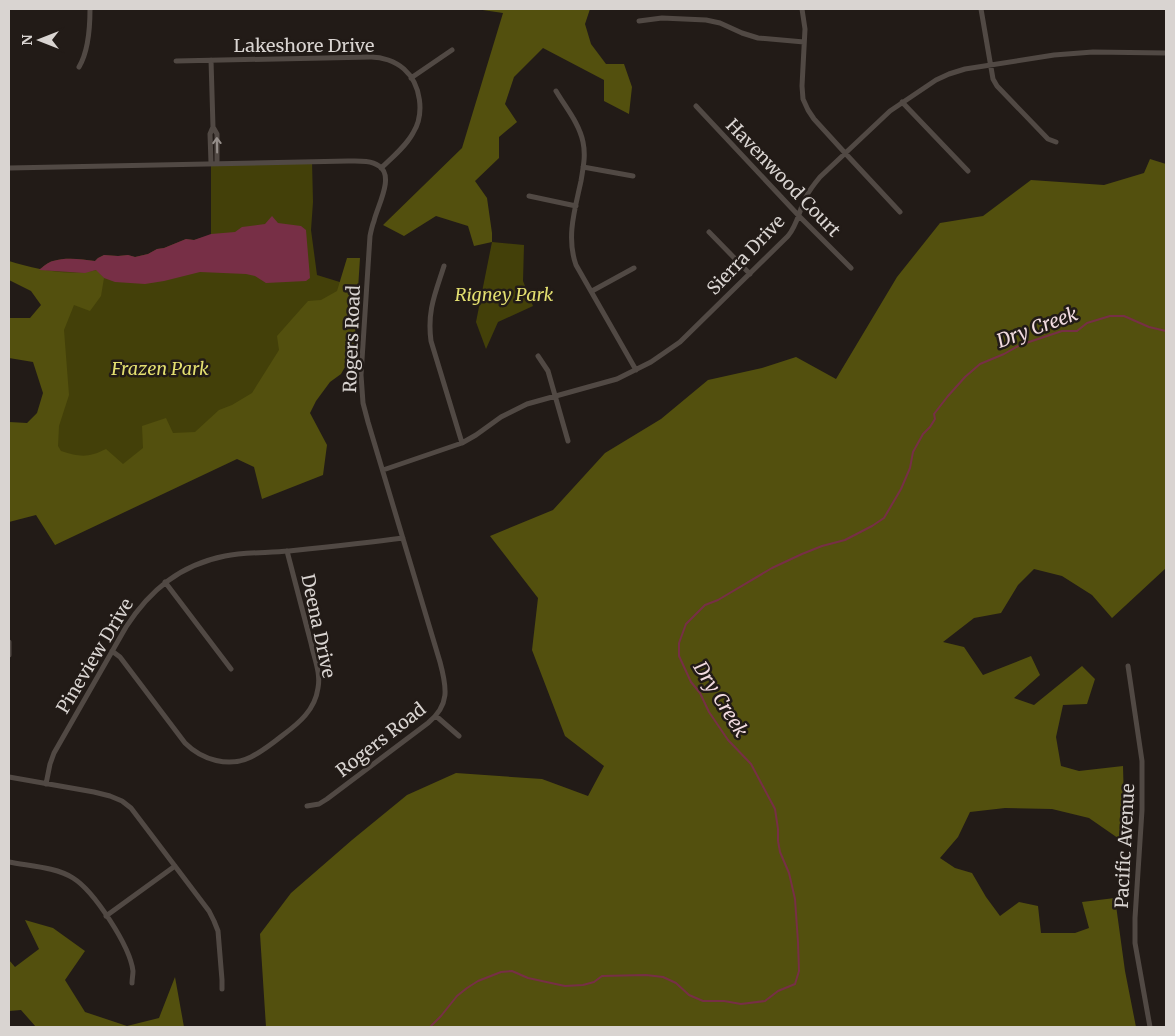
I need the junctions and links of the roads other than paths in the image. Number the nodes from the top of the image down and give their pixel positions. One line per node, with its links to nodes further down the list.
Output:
1 (90, 9): 11 (street)
2 (802, 9): 5 (street)
3 (981, 9): 10 (street)
4 (639, 21): 5 (street)
5 (804, 42): 18 (street)
6 (452, 50): 12 (street)
7 (1166, 53): 10 (street, Sierra Drive)
8 (211, 60): 9 (street, Lakeshore Drive); 12 (street, Lakeshore Drive); 16 (street)
9 (176, 61)
10 (990, 66): 14 (street, Sierra Drive); 17 (street)
11 (79, 67)
12 (411, 78): 23 (street, Lakeshore Drive)
13 (556, 91): 21 (street)
14 (902, 102): 18 (street, Sierra Drive); 24 (street)
15 (696, 106): 29 (street, Havenwood Court)
16 (213, 127): 19 (street); 20 (street, one-way to 16)
17 (1056, 142)
18 (845, 154): 28 (street); 29 (street, Sierra Drive)
19 (211, 163): 20 (street); 22 (street)
20 (217, 163): 23 (street)
21 (583, 167): 25 (street); 27 (street)
22 (9, 168)
23 (381, 168): 41 (street, Rogers Road)
24 (968, 170)
25 (633, 176)
26 (529, 196): 27 (street)
27 (576, 206): 35 (street)
28 (900, 212)
29 (799, 216): 33 (street, Havenwood Court); 34 (street, Sierra Drive)
30 (709, 232): 34 (street)
31 (444, 266): 40 (street)
32 (634, 268): 35 (street)
33 (851, 268)
34 (750, 274): 37 (street, Sierra Drive)
35 (592, 291): 37 (street)
36 (538, 356): 38 (street)
37 (636, 370): 38 (street, Sierra Drive)
38 (556, 397): 39 (street); 40 (street, Sierra Drive)
39 (568, 441)
40 (462, 443): 41 (street, Sierra Drive)
41 (383, 470): 42 (street, Rogers Road)
42 (403, 538): 43 (street, Pineview Drive); 50 (street, Rogers Road)
43 (287, 551): 44 (street, Pineview Drive); 46 (street, Deena Drive)
44 (165, 582): 46 (street, Pineview Drive); 49 (street)
45 (9, 642): 47 (street)
46 (112, 651): 53 (street, Pineview Drive)
47 (9, 655)
48 (1128, 666): 60 (street, Pacific Avenue)
49 (231, 670)
50 (436, 716): 51 (street); 54 (street, Rogers Road)
51 (459, 736)
52 (9, 777): 53 (street)
53 (46, 784): 56 (street)
54 (307, 806)
55 (9, 862): 57 (street)
56 (175, 866): 57 (street); 59 (street)
57 (106, 916): 58 (street)
58 (132, 983)
59 (222, 989)
60 (1150, 1027)

